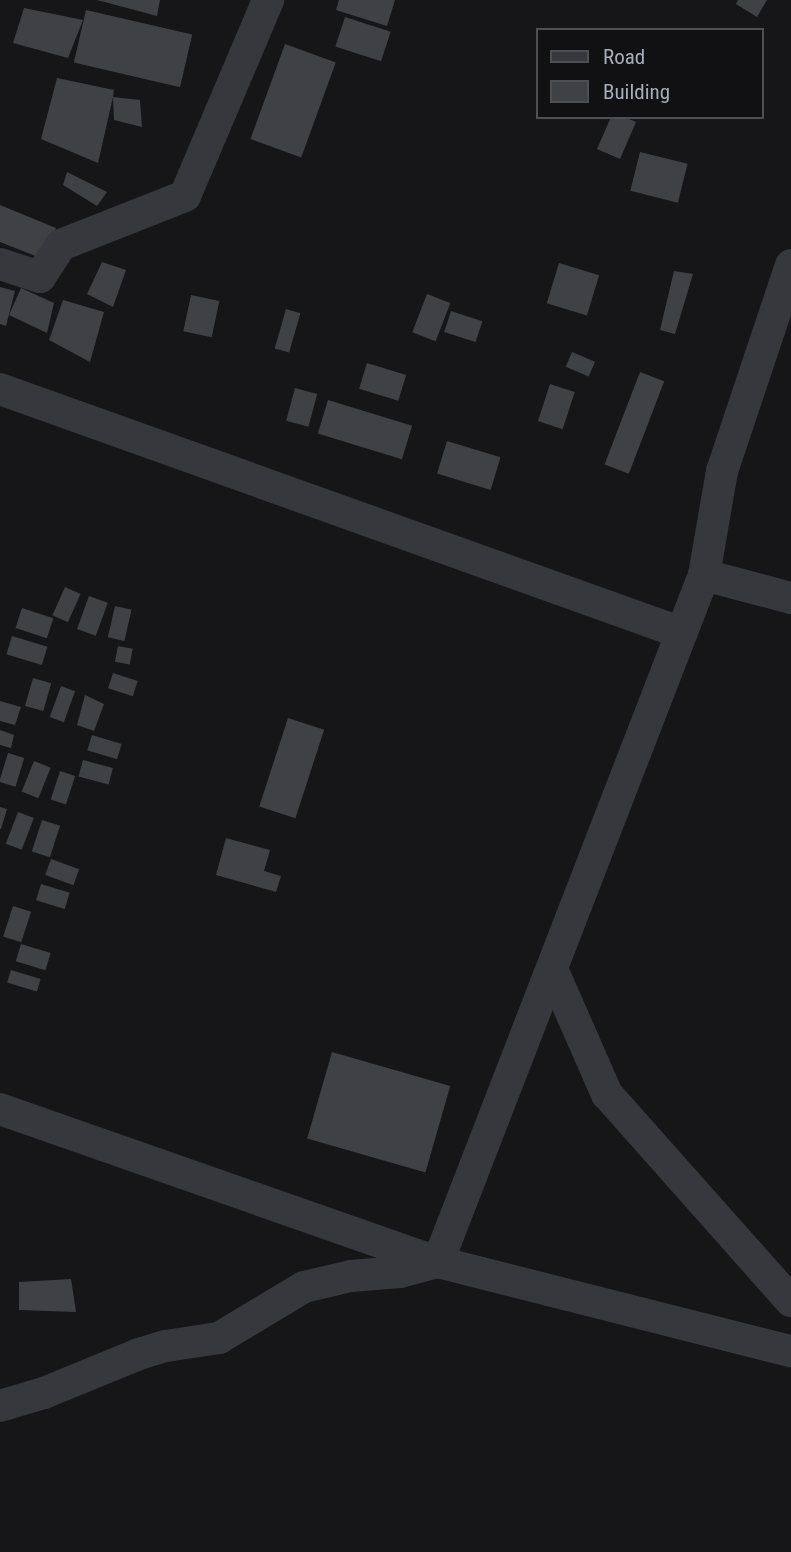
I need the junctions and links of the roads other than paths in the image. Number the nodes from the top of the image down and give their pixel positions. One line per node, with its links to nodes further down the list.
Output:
1 (268, 0): 2 (street)
2 (0, 264)
3 (791, 265): 5 (street)
4 (0, 389): 7 (street)
5 (704, 575): 6 (street); 7 (street)
6 (791, 598)
7 (681, 633): 8 (street)
8 (552, 968): 10 (street); 11 (street)
9 (0, 1109): 10 (street)
10 (438, 1262): 12 (street); 13 (street)
11 (791, 1301)
12 (791, 1351)
13 (0, 1406)

